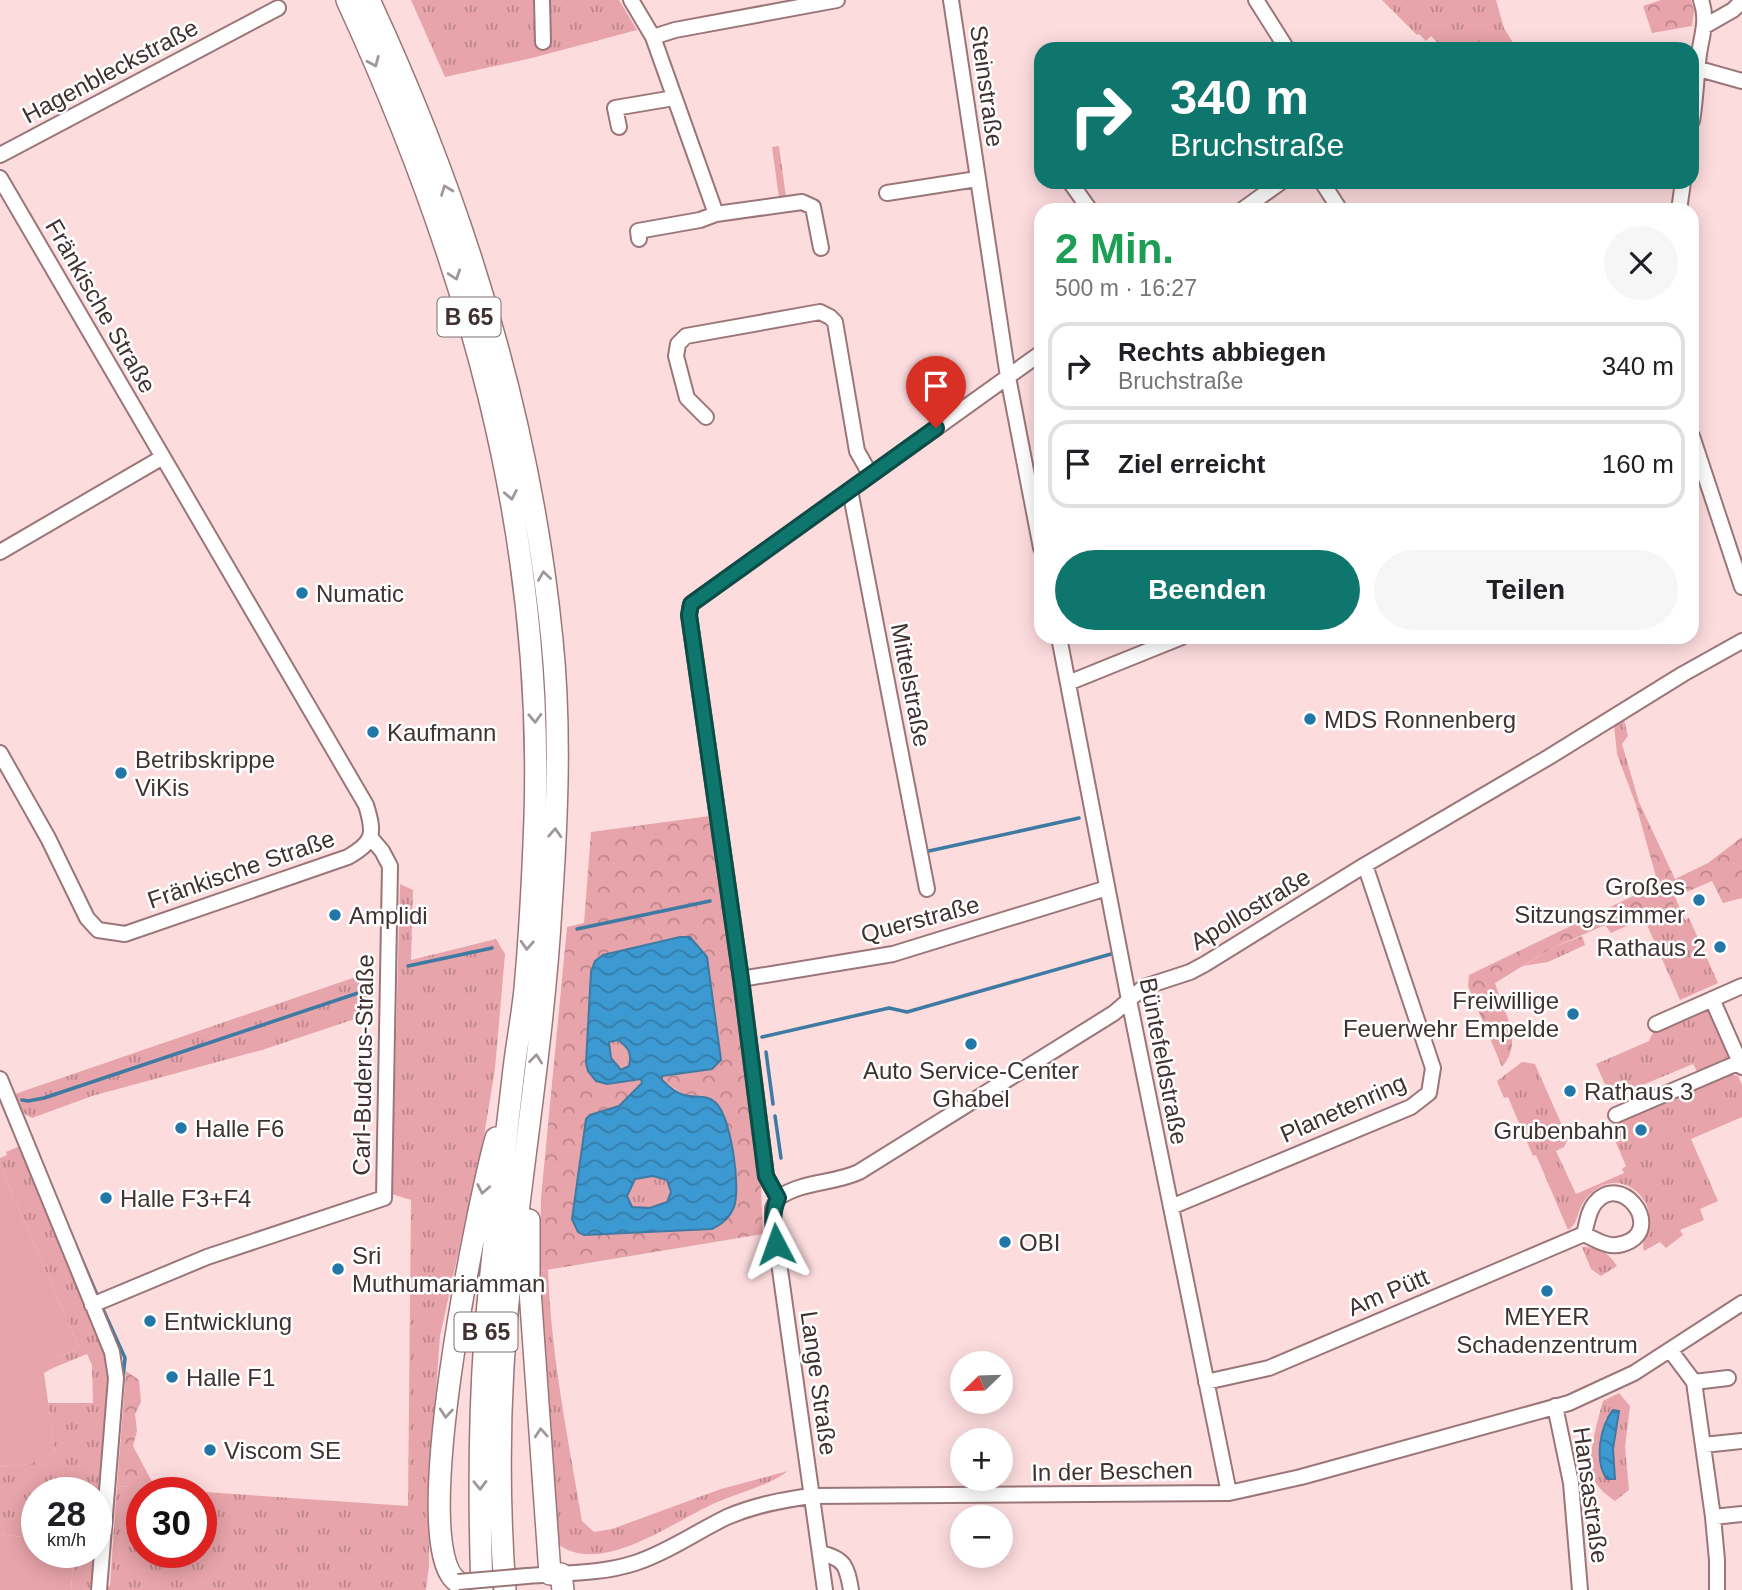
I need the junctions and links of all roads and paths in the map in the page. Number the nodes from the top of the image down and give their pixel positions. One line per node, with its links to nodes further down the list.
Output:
1 (347, 0): 54 (highway, B 65, one-way to 54)
2 (369, 0): 57 (highway, B 65, one-way to 2)
3 (542, 0): 14 (street)
4 (631, 0): 12 (street)
5 (837, 0): 12 (street)
6 (951, 0): 22 (street, Steinstraße)
7 (1256, 0): 13 (street)
8 (1701, 0): 11 (street)
9 (1742, 1): 11 (street)
10 (278, 8): 20 (street, Hagenbleckstraße)
11 (1705, 26): 15 (street)
12 (653, 37): 18 (street)
13 (1283, 42)
14 (543, 43)
15 (1699, 51)
16 (1699, 68): 17 (street)
17 (1742, 81)
18 (674, 98): 19 (street); 26 (street)
19 (619, 127)
20 (0, 155)
21 (0, 178): 33 (street, Fränkische Straße)
22 (977, 179): 24 (street, Steinstraße); 30 (street, Steinstraße)
23 (1271, 189): 25 (street)
24 (887, 193)
25 (1252, 203)
26 (716, 214): 27 (street); 28 (street)
27 (639, 239)
28 (821, 247)
29 (1034, 358): 30 (street)
30 (1008, 377): 34 (street); 36 (street)
31 (706, 417): 34 (street)
32 (1699, 456): 38 (street)
33 (163, 457): 37 (street); 44 (street, Fränkische Straße)
34 (870, 474): 35 (street)
35 (850, 490): 46 (street, Mittelstraße); 48 (street, Lange Straße)
36 (1034, 512)
37 (0, 552)
38 (1742, 587)
39 (1742, 641): 45 (street, Apollostraße)
40 (1060, 644): 42 (street, Büntefeldstraße)
41 (1161, 644): 42 (street)
42 (1068, 683): 47 (street, Büntefeldstraße)
43 (0, 753): 44 (street, Fränkische Straße)
44 (371, 838): 62 (street, Carl-Buderus-Straße)
45 (1365, 865): 51 (street, Apollostraße); 59 (street, Planetenring)
46 (927, 888)
47 (1107, 888): 48 (street, Querstraße); 51 (street, Büntefeldstraße)
48 (741, 979): 58 (street, Lange Straße)
49 (1742, 986): 50 (street)
50 (1712, 999): 52 (street); 53 (street)
51 (1129, 1000): 58 (street, Apollostraße); 59 (street, Büntefeldstraße)
52 (1656, 1024)
53 (1741, 1065): 56 (street)
54 (513, 1076): 76 (highway, one-way to 76); 78 (highway, B 65, one-way to 78)
55 (3, 1086): 62 (street)
56 (1616, 1115)
57 (530, 1127): 75 (highway, one-way to 57); 79 (highway, B 65)
58 (778, 1198): 71 (street, Lange Straße)
59 (1171, 1207): 65 (street, Büntefeldstraße)
60 (1584, 1234): 65 (street, Am Pütt)
61 (1742, 1303): 63 (street, In der Beschen)
62 (92, 1305): 77 (street)
63 (1670, 1350): 66 (street); 67 (street, In der Beschen)
64 (1728, 1378): 66 (street)
65 (1206, 1382): 70 (street, Büntefeldstraße)
66 (1694, 1382): 69 (street)
67 (1555, 1406): 70 (street, In der Beschen); 82 (street, Hansastraße)
68 (1742, 1441): 69 (street)
69 (1703, 1445): 73 (street)
70 (1229, 1493): 71 (street, In der Beschen)
71 (811, 1496): 74 (street, Lange Straße); 75 (street, In der Beschen)
72 (1742, 1514): 73 (street)
73 (1713, 1517): 83 (street)
74 (820, 1553): 80 (street, Lange Straße); 81 (street)
75 (558, 1579): 76 (street, In der Beschen, bridge)
76 (453, 1586)
77 (99, 1590)
78 (482, 1590)
79 (505, 1590)
80 (825, 1590)
81 (851, 1590)
82 (1580, 1590)
83 (1717, 1590)

